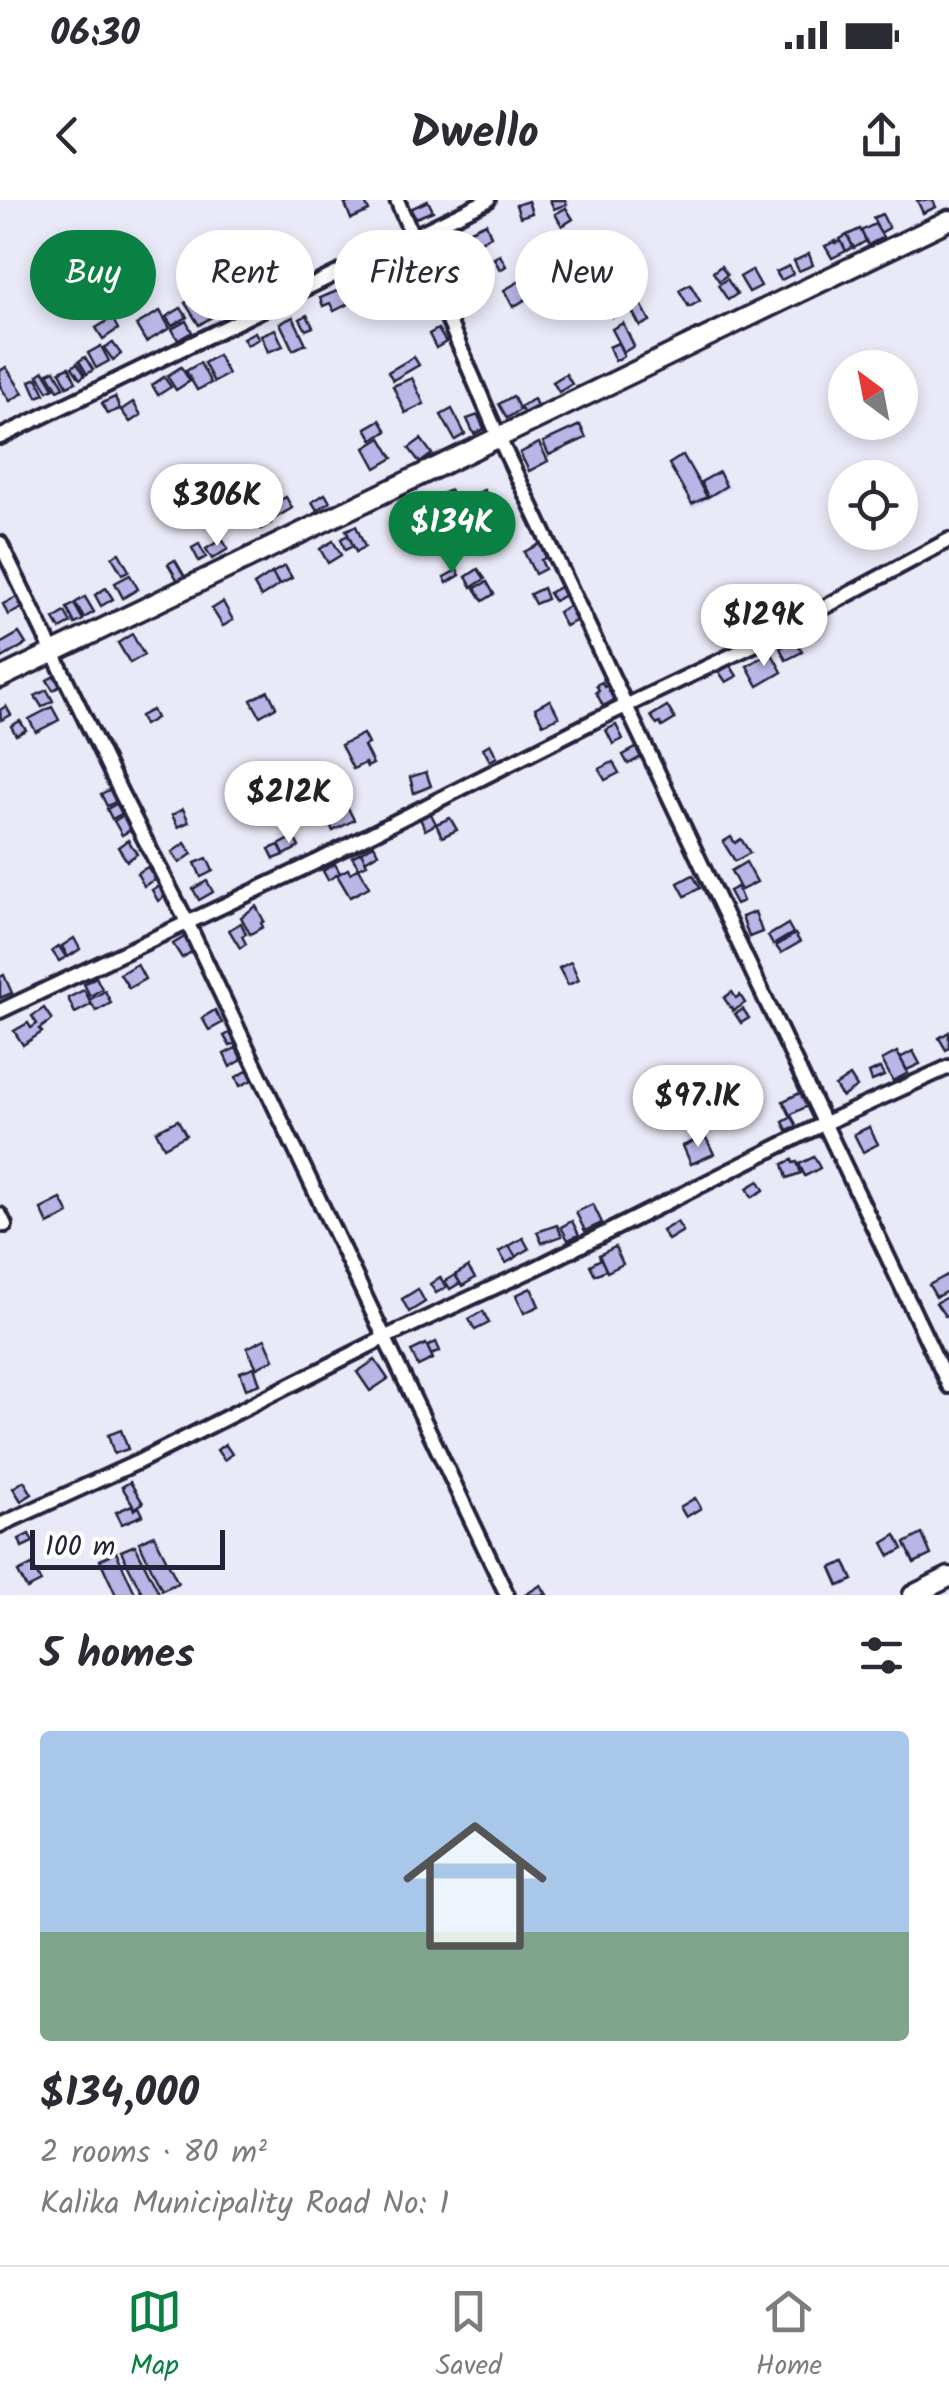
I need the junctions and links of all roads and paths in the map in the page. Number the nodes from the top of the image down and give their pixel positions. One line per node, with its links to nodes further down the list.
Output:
1 (397, 200): 4 (street)
2 (488, 200): 5 (street)
3 (949, 220): 8 (street)
4 (411, 230)
5 (426, 230)
6 (334, 275): 9 (street)
7 (449, 320): 8 (street)
8 (498, 436): 12 (street); 14 (street)
9 (0, 437)
10 (949, 540): 14 (street)
11 (0, 543): 12 (street)
12 (52, 652): 13 (street); 15 (street)
13 (0, 678)
14 (625, 708): 15 (street); 18 (street)
15 (187, 922): 16 (street); 19 (street)
16 (0, 1011)
17 (949, 1067): 18 (street)
18 (825, 1123): 19 (street); 20 (street)
19 (386, 1336): 21 (street); 23 (street)
20 (949, 1386)
21 (0, 1525)
22 (949, 1577): 24 (street)
23 (507, 1595)
24 (913, 1595)

